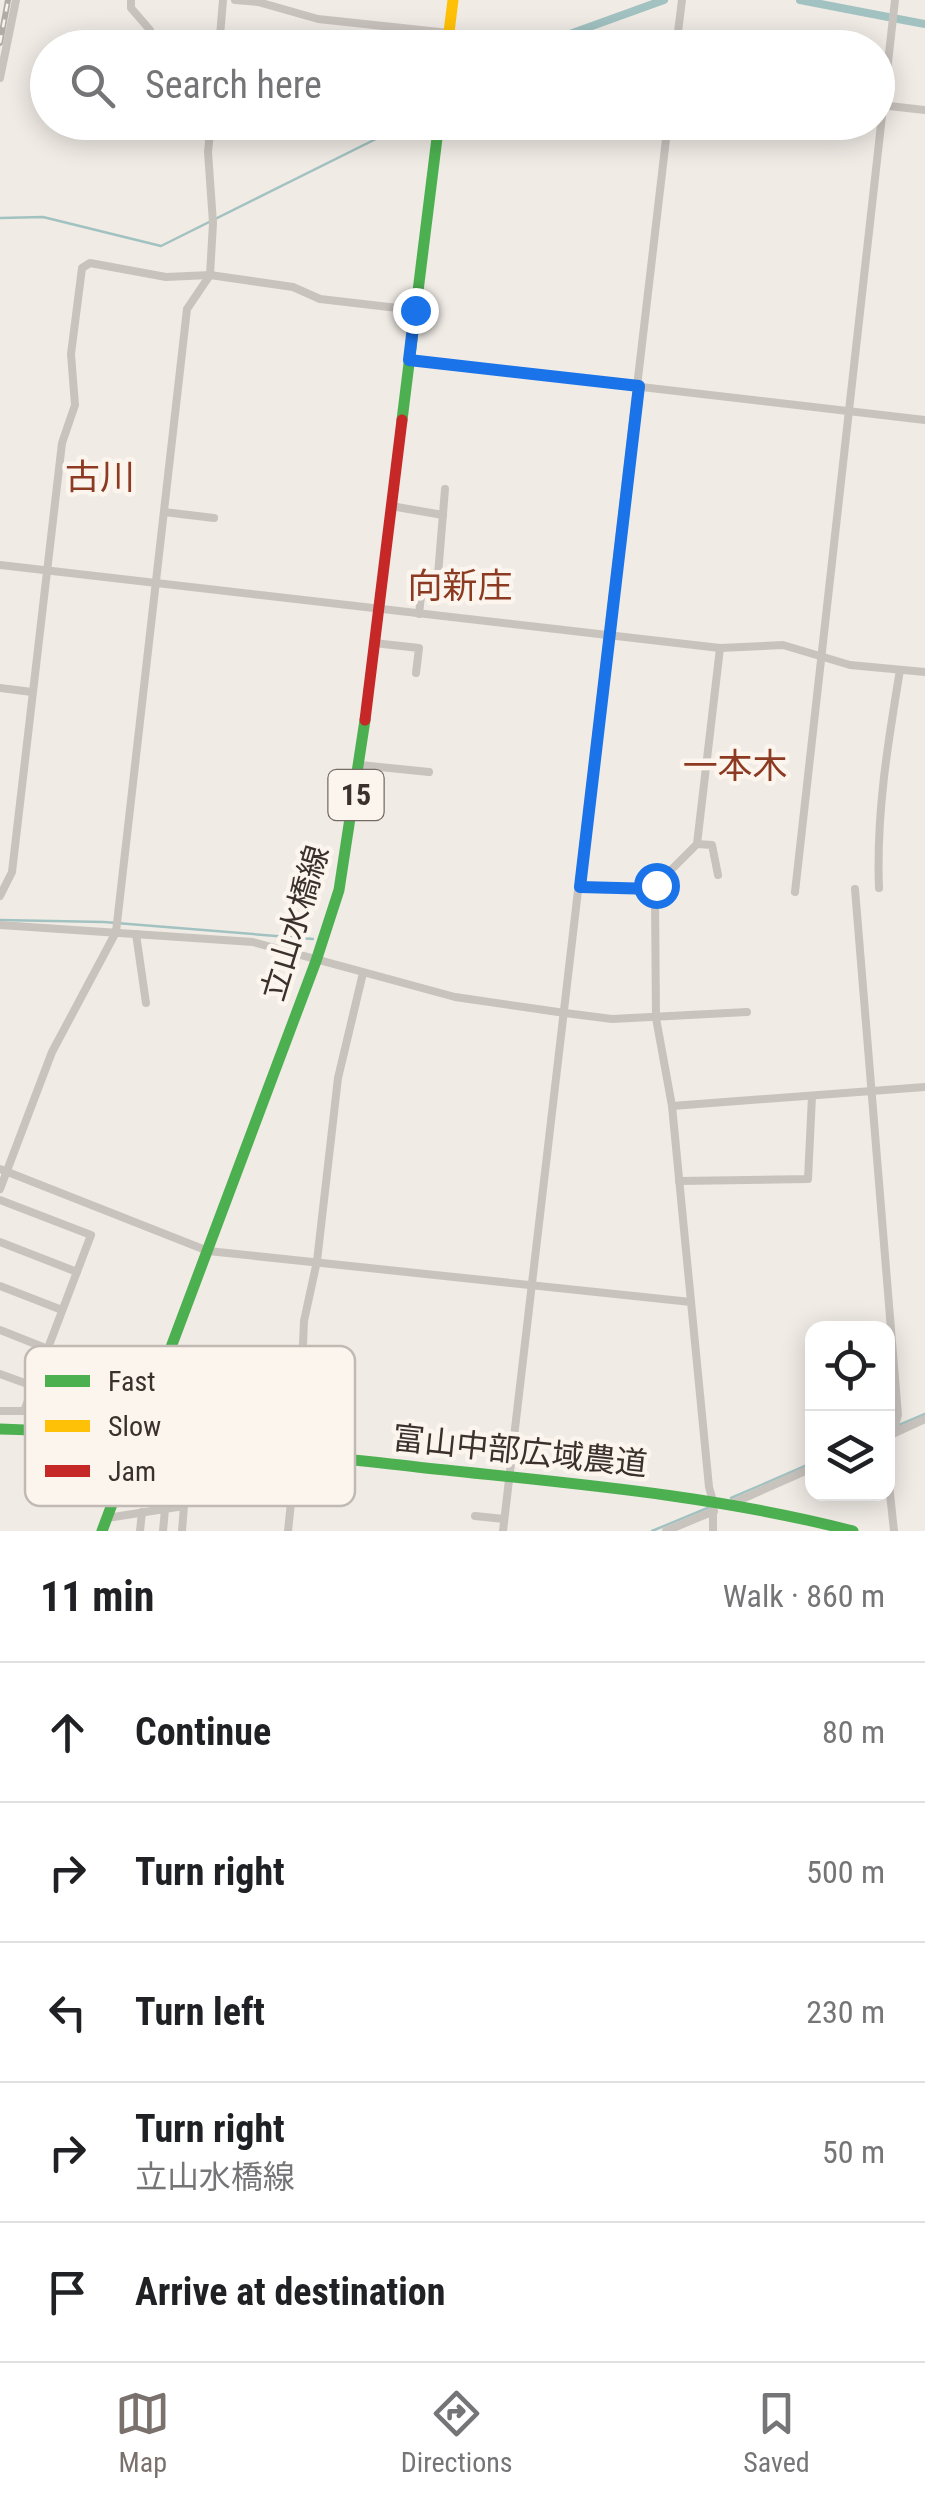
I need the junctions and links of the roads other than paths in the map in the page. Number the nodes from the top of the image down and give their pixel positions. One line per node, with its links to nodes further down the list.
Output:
1 (16, 0): 15 (street)
2 (131, 0): 9 (street)
3 (224, 0): 10 (street)
4 (234, 0): 8 (street)
5 (453, 0): 12 (main road)
6 (682, 0): 13 (street)
7 (895, 0): 14 (street)
8 (258, 1): 11 (street)
9 (150, 30)
10 (222, 30)
11 (430, 30)
12 (449, 30)
13 (678, 30)
14 (891, 30)
15 (0, 78)
16 (895, 106): 17 (street)
17 (925, 110)
18 (209, 140): 22 (street)
19 (437, 140): 23 (main road, 立山水橋線 / 15)
20 (666, 140): 25 (street)
21 (876, 140): 26 (street)
22 (210, 275): 23 (street); 30 (street); 34 (street)
23 (415, 310): 24 (main road, 立山水橋線 / 15)
24 (409, 360): 25 (street); 29 (main road, 立山水橋線 / 15)
25 (639, 386): 26 (street); 38 (street)
26 (849, 410): 27 (street); 41 (street)
27 (925, 420)
28 (446, 489): 31 (street)
29 (391, 506): 31 (street); 36 (main road, 立山水橋線 / 15)
30 (164, 512): 32 (street); 35 (street)
31 (443, 515): 37 (street)
32 (214, 518)
33 (0, 564): 34 (street)
34 (47, 570): 35 (street); 46 (street)
35 (156, 583): 36 (street); 58 (street)
36 (378, 609): 37 (street); 39 (main road, 立山水橋線 / 15)
37 (419, 614): 38 (street)
38 (610, 634): 40 (street); 51 (street)
39 (374, 643): 44 (street); 47 (main road, 立山水橋線 / 15)
40 (720, 648): 41 (street); 49 (street)
41 (822, 659): 42 (street); 55 (street)
42 (900, 670): 43 (street); 53 (street)
43 (925, 672)
44 (416, 673)
45 (0, 688): 46 (street)
46 (32, 692): 56 (street)
47 (360, 765): 48 (street); 60 (main road, 立山水橋線 / 15)
48 (429, 772)
49 (697, 844): 50 (street); 54 (street)
50 (718, 875)
51 (580, 887): 54 (street); 64 (street)
52 (855, 888): 67 (street)
53 (879, 888)
54 (655, 889): 65 (street)
55 (795, 892)
56 (0, 896)
57 (0, 925): 58 (street)
58 (116, 932): 59 (street); 70 (street)
59 (136, 934): 60 (street); 62 (street)
60 (316, 962): 61 (street); 75 (main road, 立山水橋線 / 15)
61 (362, 973): 64 (street); 76 (street)
62 (146, 1004)
63 (747, 1012): 65 (street)
64 (564, 1013): 65 (street); 78 (street)
65 (656, 1018): 69 (street)
66 (925, 1087): 67 (street)
67 (871, 1092): 68 (street); 94 (street)
68 (812, 1096): 69 (street); 71 (street)
69 (672, 1106): 71 (street)
70 (3, 1170): 72 (street); 75 (street)
71 (679, 1181): 80 (street)
72 (0, 1189)
73 (0, 1200): 77 (street)
74 (0, 1242): 77 (street)
75 (208, 1251): 76 (street); 85 (main road, 立山水橋線 / 15)
76 (318, 1261): 78 (street); 86 (street)
77 (77, 1272): 81 (street)
78 (533, 1285): 80 (street); 98 (street)
79 (0, 1286): 81 (street)
80 (691, 1302): 103 (street)
81 (62, 1310): 84 (street)
82 (0, 1330): 83 (street)
83 (40, 1346)
84 (49, 1346)
85 (172, 1346)
86 (304, 1346)
87 (0, 1374): 88 (street)
88 (25, 1383)
89 (25, 1408): 90 (street)
90 (0, 1411)
91 (925, 1419): 94 (street)
92 (0, 1429): 93 (main road, 富山中部広域農道)
93 (25, 1430)
94 (898, 1431): 95 (street)
95 (895, 1432)
96 (355, 1460): 98 (main road, 富山中部広域農道)
97 (805, 1471): 100 (street)
98 (509, 1477): 103 (main road, 富山中部広域農道); 108 (street)
99 (891, 1501): 118 (street)
100 (733, 1504): 103 (main road, 富山中部広域農道); 117 (main road, 富山中部広域農道)
101 (111, 1506): 107 (main road, 立山水橋線 / 15)
102 (291, 1506): 113 (street)
103 (714, 1506): 115 (street); 116 (street)
104 (165, 1509): 105 (street); 111 (street); 112 (street)
105 (142, 1512): 107 (street); 110 (street)
106 (475, 1516): 108 (street)
107 (107, 1518): 109 (main road, 立山水橋線 / 15)
108 (504, 1519): 114 (street)
109 (102, 1531)
110 (140, 1531)
111 (162, 1531)
112 (182, 1531)
113 (288, 1531)
114 (503, 1531)
115 (666, 1531)
116 (713, 1531)
117 (853, 1531)
118 (894, 1531)

